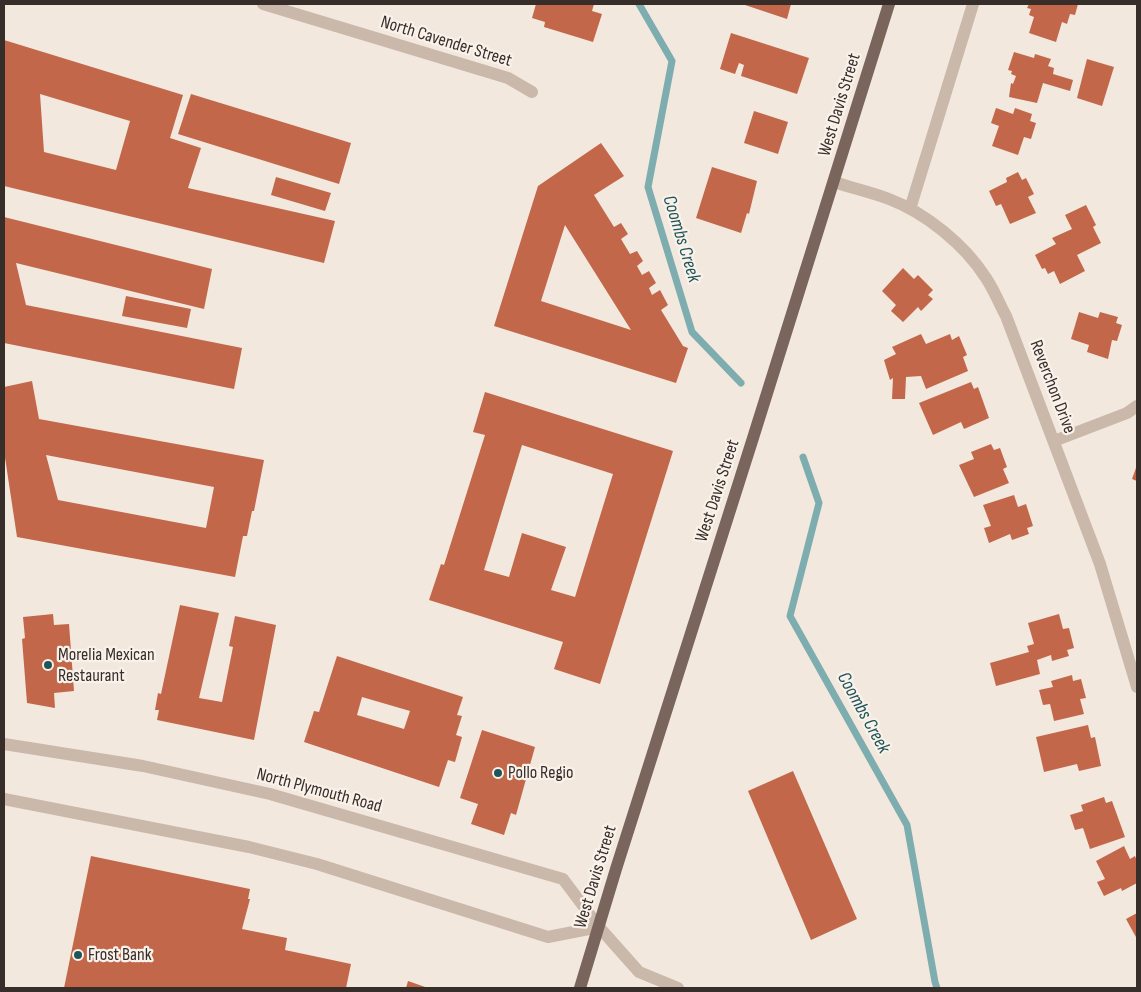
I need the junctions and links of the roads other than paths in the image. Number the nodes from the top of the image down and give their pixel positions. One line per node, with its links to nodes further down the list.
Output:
1 (263, 4): 4 (street, North Cavender Street)
2 (889, 4): 5 (main road, West Davis Street)
3 (973, 4): 6 (street)
4 (532, 92)
5 (834, 182): 6 (street, Reverchon Drive); 12 (main road, West Davis Street)
6 (910, 209): 8 (street, Reverchon Drive)
7 (1137, 406): 8 (street)
8 (1054, 441): 9 (street, Reverchon Drive)
9 (1137, 687)
10 (4, 744): 12 (street, North Plymouth Road)
11 (4, 799): 12 (street)
12 (599, 927): 13 (main road, West Davis Street); 14 (street, North Plymouth Road)
13 (580, 988)
14 (678, 988)

